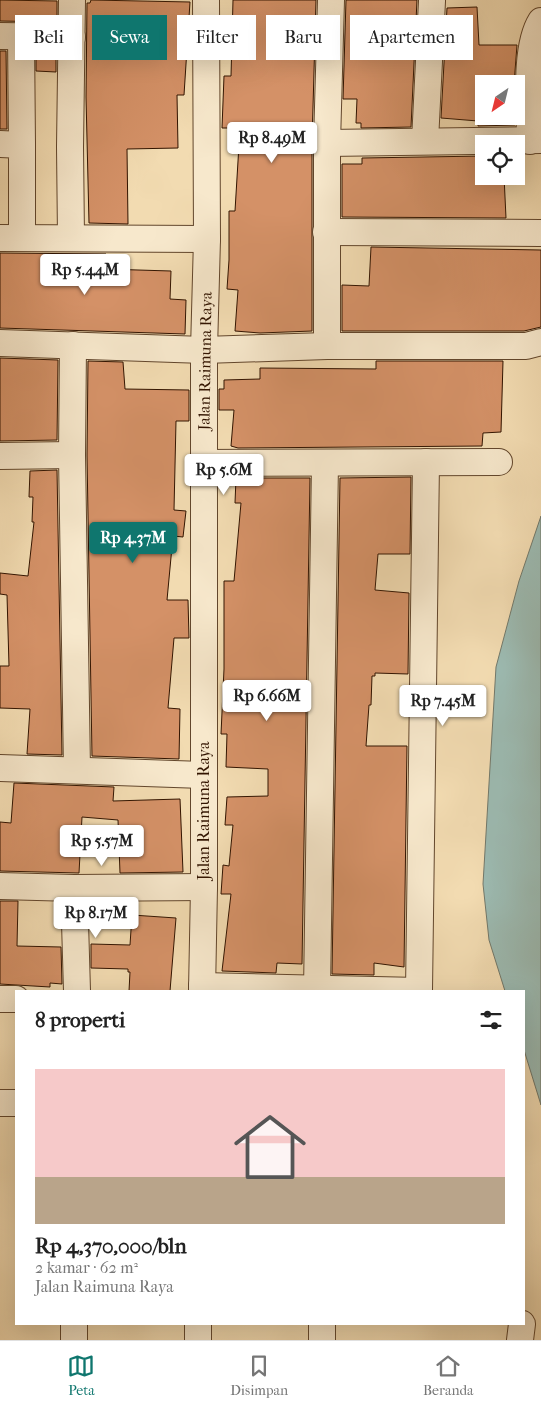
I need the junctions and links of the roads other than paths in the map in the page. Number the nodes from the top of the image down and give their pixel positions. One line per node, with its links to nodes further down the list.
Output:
1 (72, 0): 5 (street)
2 (206, 0): 17 (street, Jalan Raimuna Raya)
3 (331, 0): 11 (street)
4 (431, 0): 10 (street)
5 (72, 15)
6 (541, 21): 9 (street)
7 (10, 36): 12 (street)
8 (72, 60): 16 (street)
9 (535, 140): 10 (street)
10 (425, 141): 11 (street)
11 (327, 143): 13 (street)
12 (11, 145): 15 (street)
13 (326, 232): 14 (street); 21 (street)
14 (541, 233)
15 (11, 238): 16 (street)
16 (71, 238): 17 (street)
17 (207, 239): 22 (street, Jalan Raimuna Raya)
18 (541, 342): 21 (street)
19 (0, 343): 20 (street)
20 (73, 345): 22 (street); 23 (street)
21 (327, 346): 22 (street)
22 (204, 350): 28 (street, Jalan Raimuna Raya)
23 (72, 455): 24 (street); 30 (street)
24 (0, 456)
25 (325, 462): 26 (street); 28 (street); 38 (street)
26 (426, 462): 27 (street); 39 (street)
27 (499, 462)
28 (203, 463): 31 (street, Jalan Raimuna Raya)
29 (0, 768): 30 (street)
30 (78, 770): 31 (street)
31 (203, 776): 33 (street, Jalan Raimuna Raya)
32 (0, 886): 34 (street)
33 (204, 887): 34 (street); 35 (street, Jalan Raimuna Raya)
34 (74, 888): 36 (street)
35 (202, 988): 37 (street)
36 (77, 990)
37 (279, 990)
38 (317, 990)
39 (419, 990)
40 (15, 998): 41 (street)
41 (0, 1000)
42 (0, 1103): 43 (street)
43 (15, 1103)
44 (74, 1325): 48 (street)
45 (198, 1325): 49 (street)
46 (322, 1325): 50 (street)
47 (522, 1325): 51 (street)
48 (74, 1340)
49 (198, 1340)
50 (322, 1340)
51 (520, 1340)

